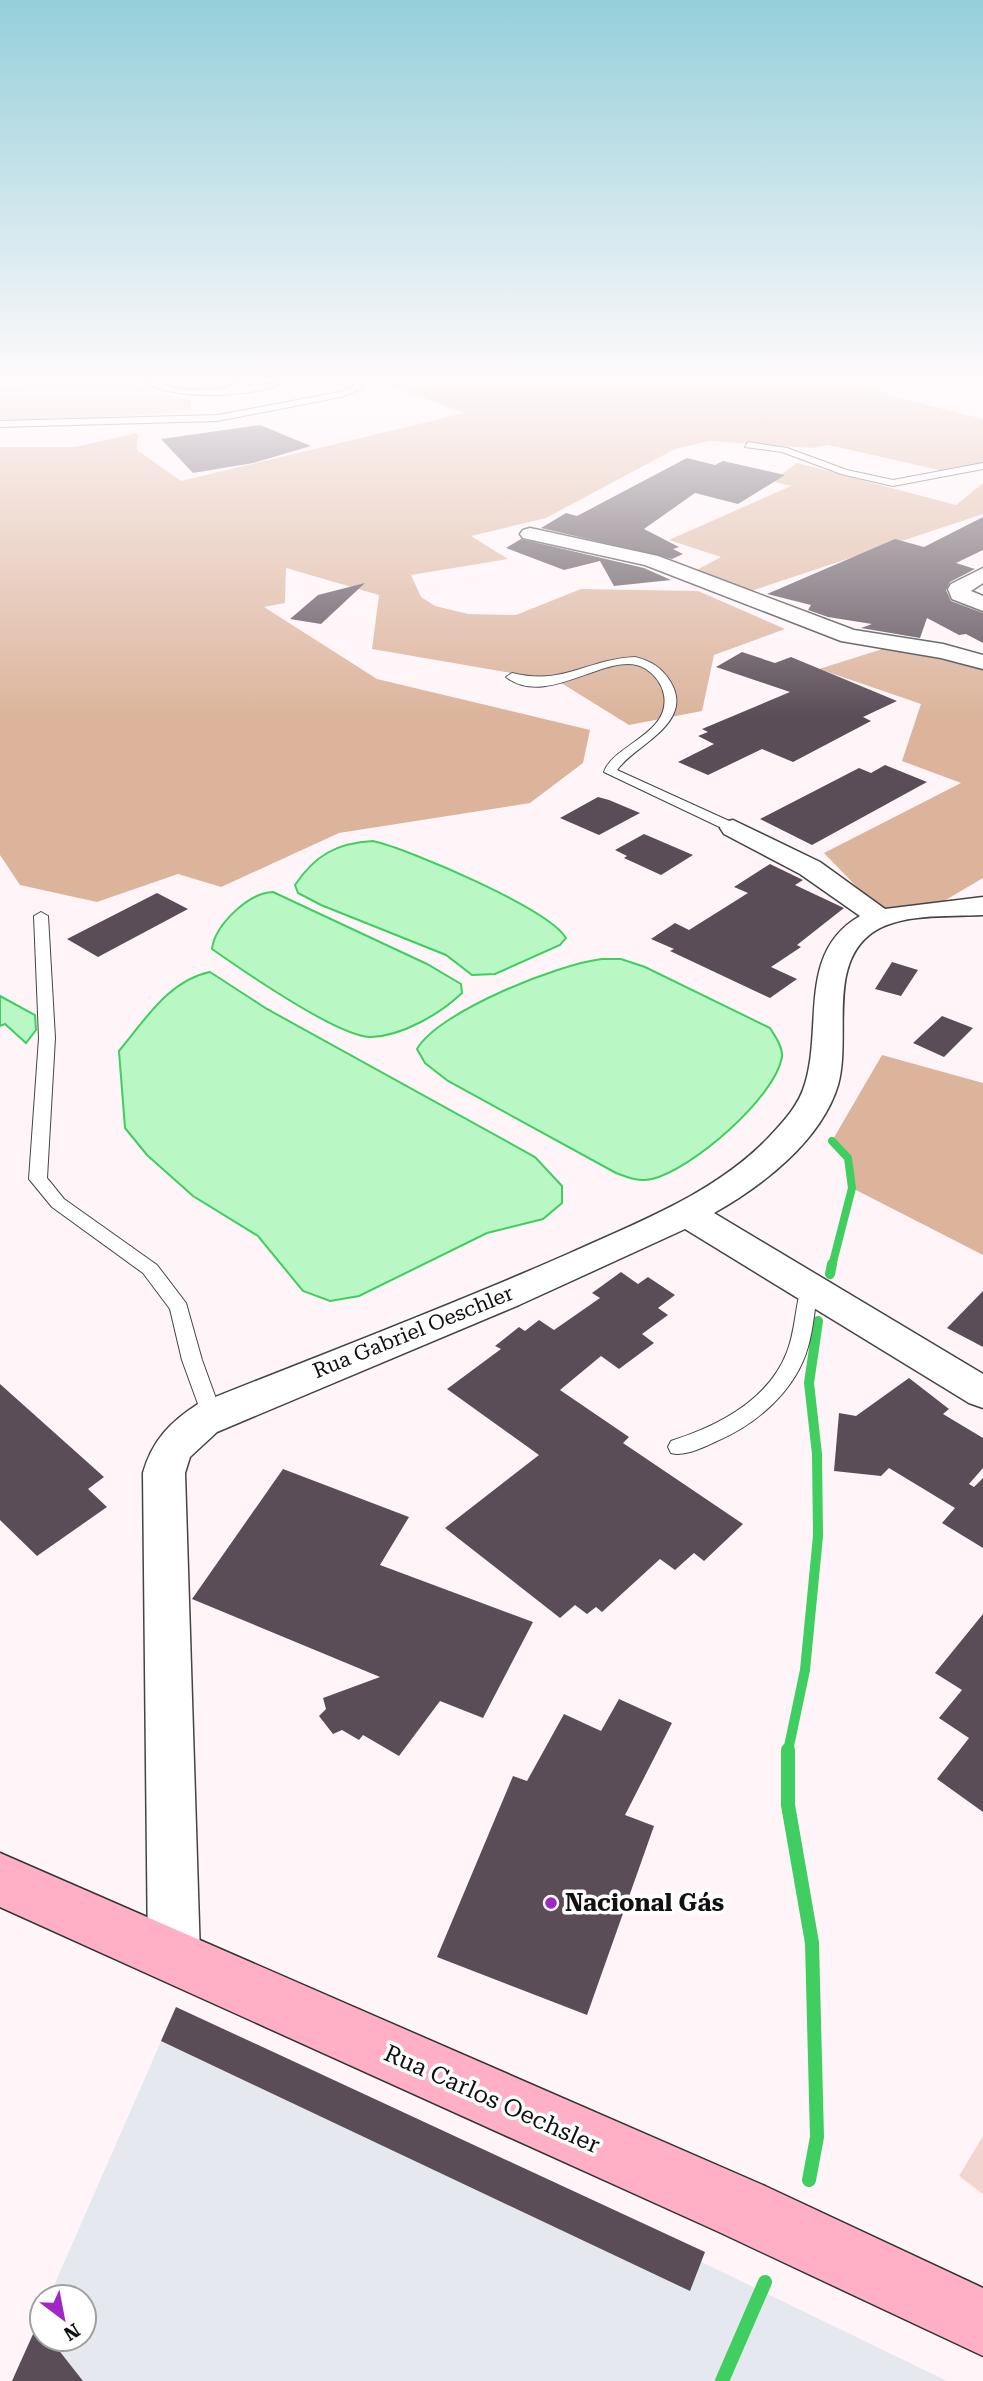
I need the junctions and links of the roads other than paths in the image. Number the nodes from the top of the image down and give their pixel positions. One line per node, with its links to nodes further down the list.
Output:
1 (530, 534): 4 (street)
2 (983, 574): 3 (street)
3 (983, 604)
4 (983, 662)
5 (512, 677): 6 (lane)
6 (733, 828): 11 (street)
7 (983, 886): 9 (street)
8 (983, 906): 9 (street, Rua Gabriel Oeschler)
9 (939, 910): 11 (street, Rua Gabriel Oeschler)
10 (41, 916): 15 (lane)
11 (880, 919): 12 (street, Rua Gabriel Oeschler)
12 (688, 1213): 13 (street); 15 (street, Rua Gabriel Oeschler)
13 (810, 1288): 14 (street); 16 (lane)
14 (983, 1393)
15 (212, 1415): 18 (street, Rua Gabriel Oeschler)
16 (678, 1447)
17 (0, 1879): 18 (main road, Rua Carlos Oechsler)
18 (174, 1956): 19 (main road, Rua Carlos Oechsler)
19 (983, 2323)

